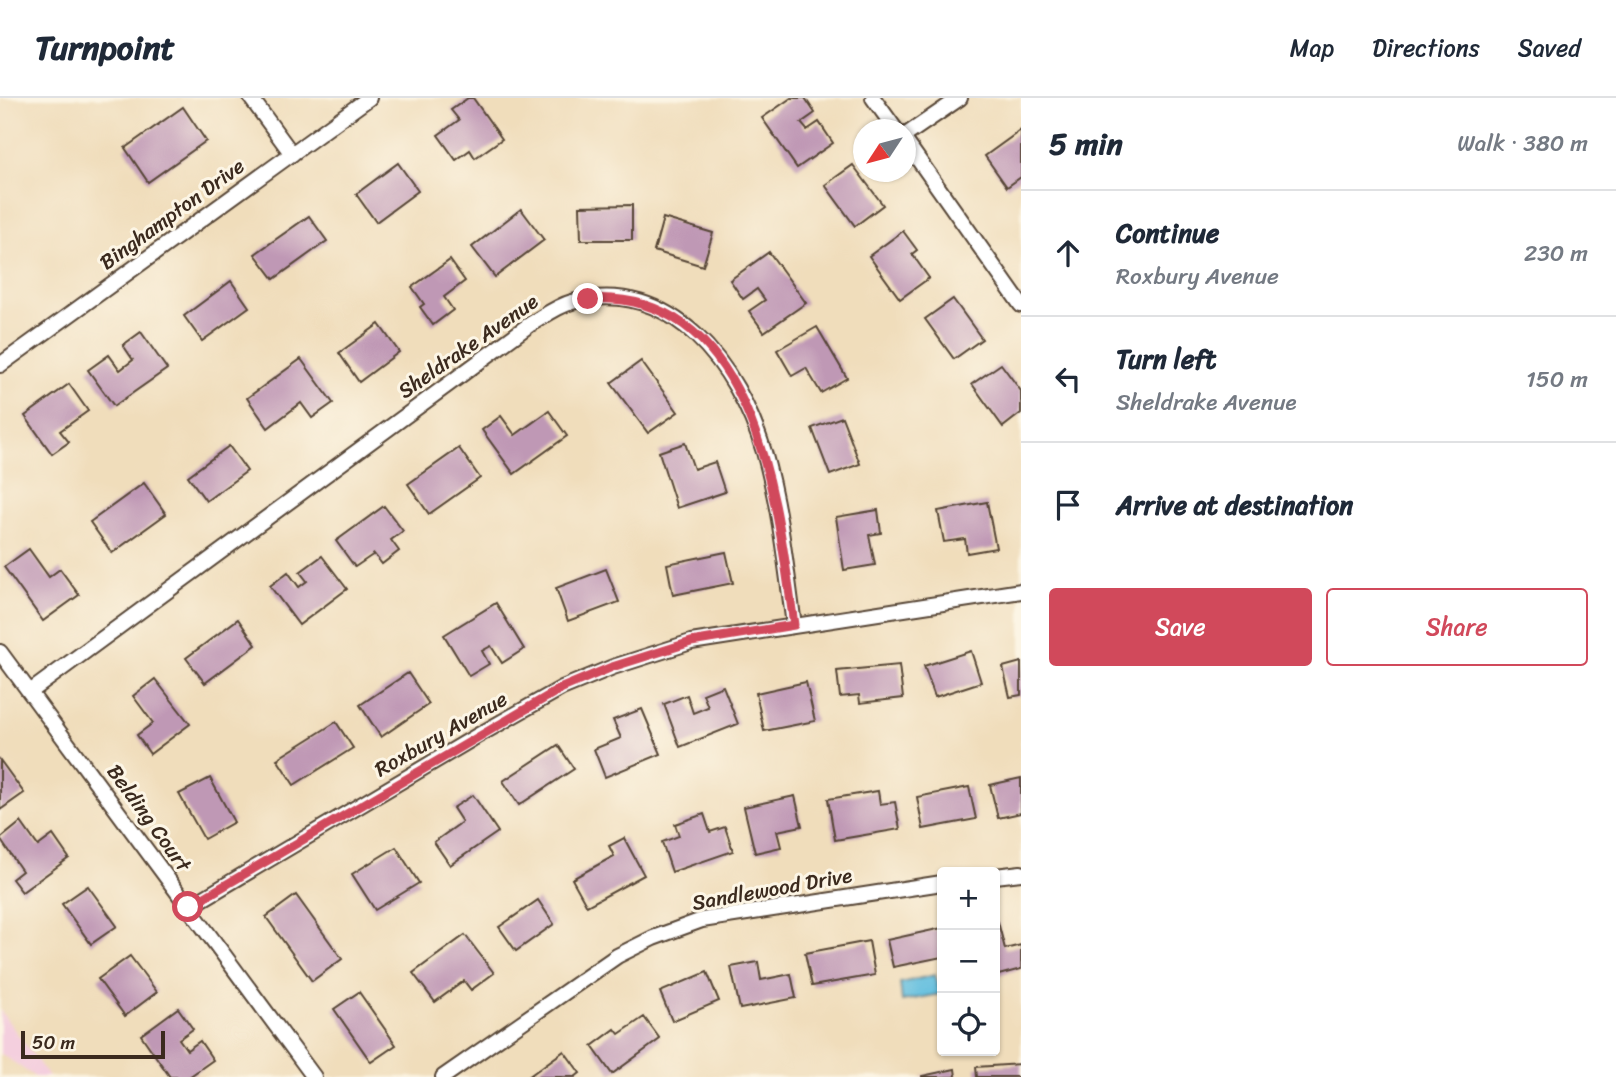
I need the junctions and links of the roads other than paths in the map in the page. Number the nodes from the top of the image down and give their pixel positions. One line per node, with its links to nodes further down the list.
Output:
1 (251, 98): 7 (street)
2 (369, 98): 7 (street, Binghampton Drive)
3 (873, 98): 5 (street)
4 (960, 98): 6 (street)
5 (888, 119)
6 (916, 128)
7 (292, 153): 10 (street, Binghampton Drive)
8 (916, 157): 9 (street)
9 (1021, 305)
10 (0, 365)
11 (1021, 591): 12 (street, Roxbury Avenue)
12 (794, 625): 14 (street, Sheldrake Avenue); 18 (street, Roxbury Avenue)
13 (0, 652): 14 (street, Belding Court)
14 (30, 692): 18 (street, Belding Court)
15 (1021, 873): 16 (street)
16 (1000, 875)
17 (937, 884): 20 (street, Sandlewood Drive)
18 (188, 907): 19 (street, Belding Court)
19 (314, 1077)
20 (443, 1077)

